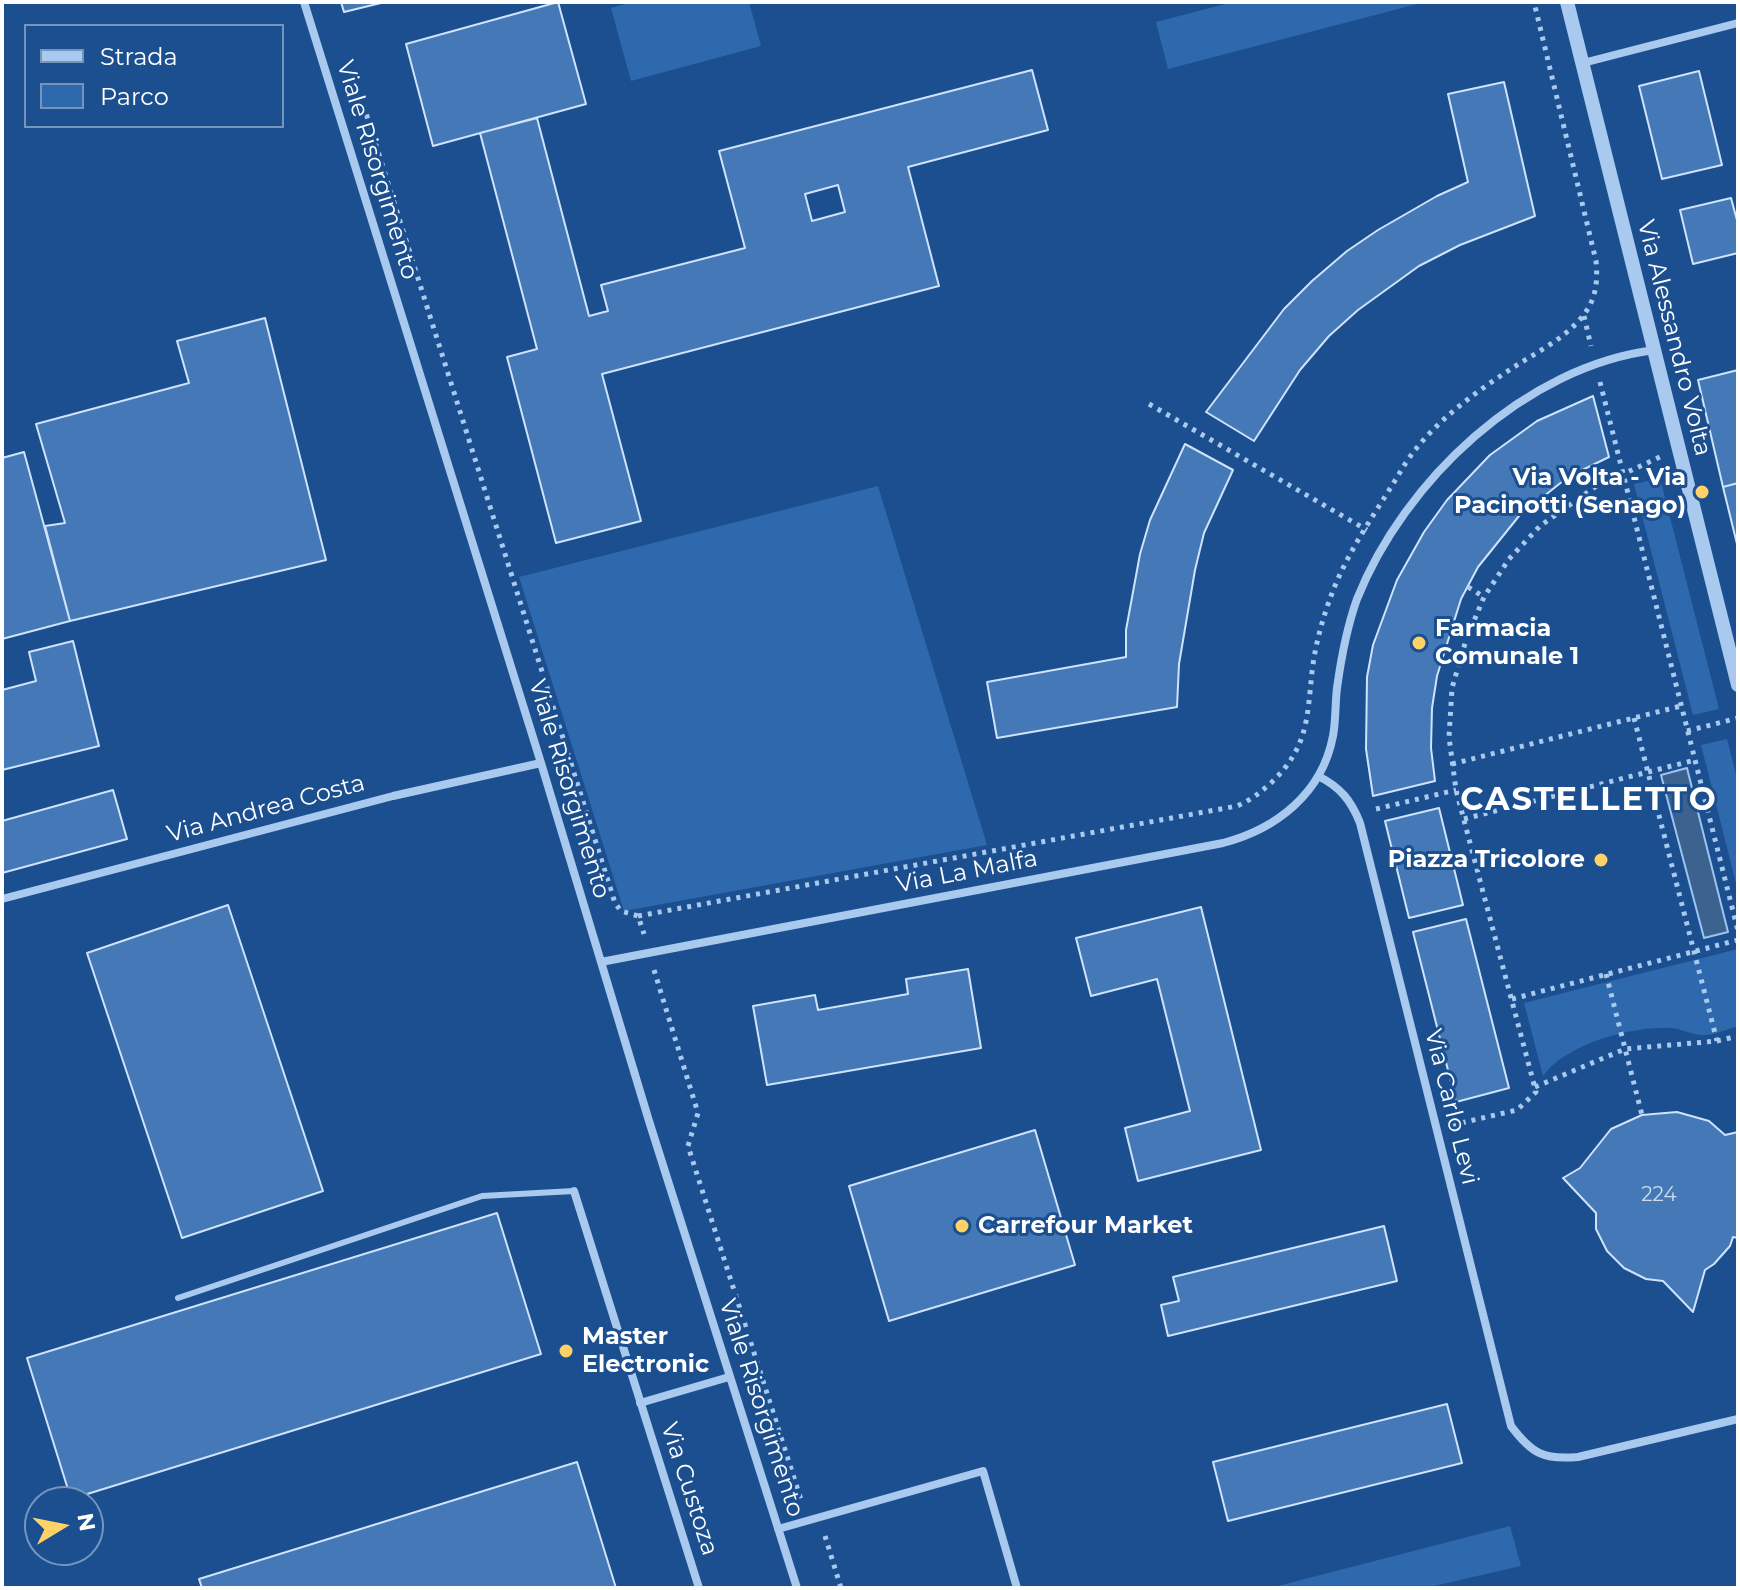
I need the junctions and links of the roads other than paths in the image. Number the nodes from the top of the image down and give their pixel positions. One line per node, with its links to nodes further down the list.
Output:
1 (304, 2): 7 (street, Viale Risorgimento)
2 (1567, 2): 4 (street, Via Alessandro Volta)
3 (1738, 23): 4 (street)
4 (1583, 63): 5 (street, Via Alessandro Volta)
5 (1656, 350): 6 (street, Via Alessandro Volta); 8 (street)
6 (1738, 685)
7 (541, 763): 9 (street, Via Andrea Costa); 10 (street, Viale Risorgimento)
8 (1318, 776): 10 (street, Via La Malfa); 15 (street, Via Carlo Levi)
9 (2, 899)
10 (601, 962): 13 (street, Viale Risorgimento)
11 (574, 1191): 12 (lane); 14 (street, Via Custoza)
12 (178, 1298)
13 (729, 1377): 14 (street, Via Custoza); 16 (street, Viale Risorgimento)
14 (640, 1403): 17 (street, Via Custoza)
15 (1738, 1419)
16 (778, 1529): 18 (street, Viale Risorgimento); 19 (street)
17 (699, 1588)
18 (797, 1588)
19 (1017, 1588)

